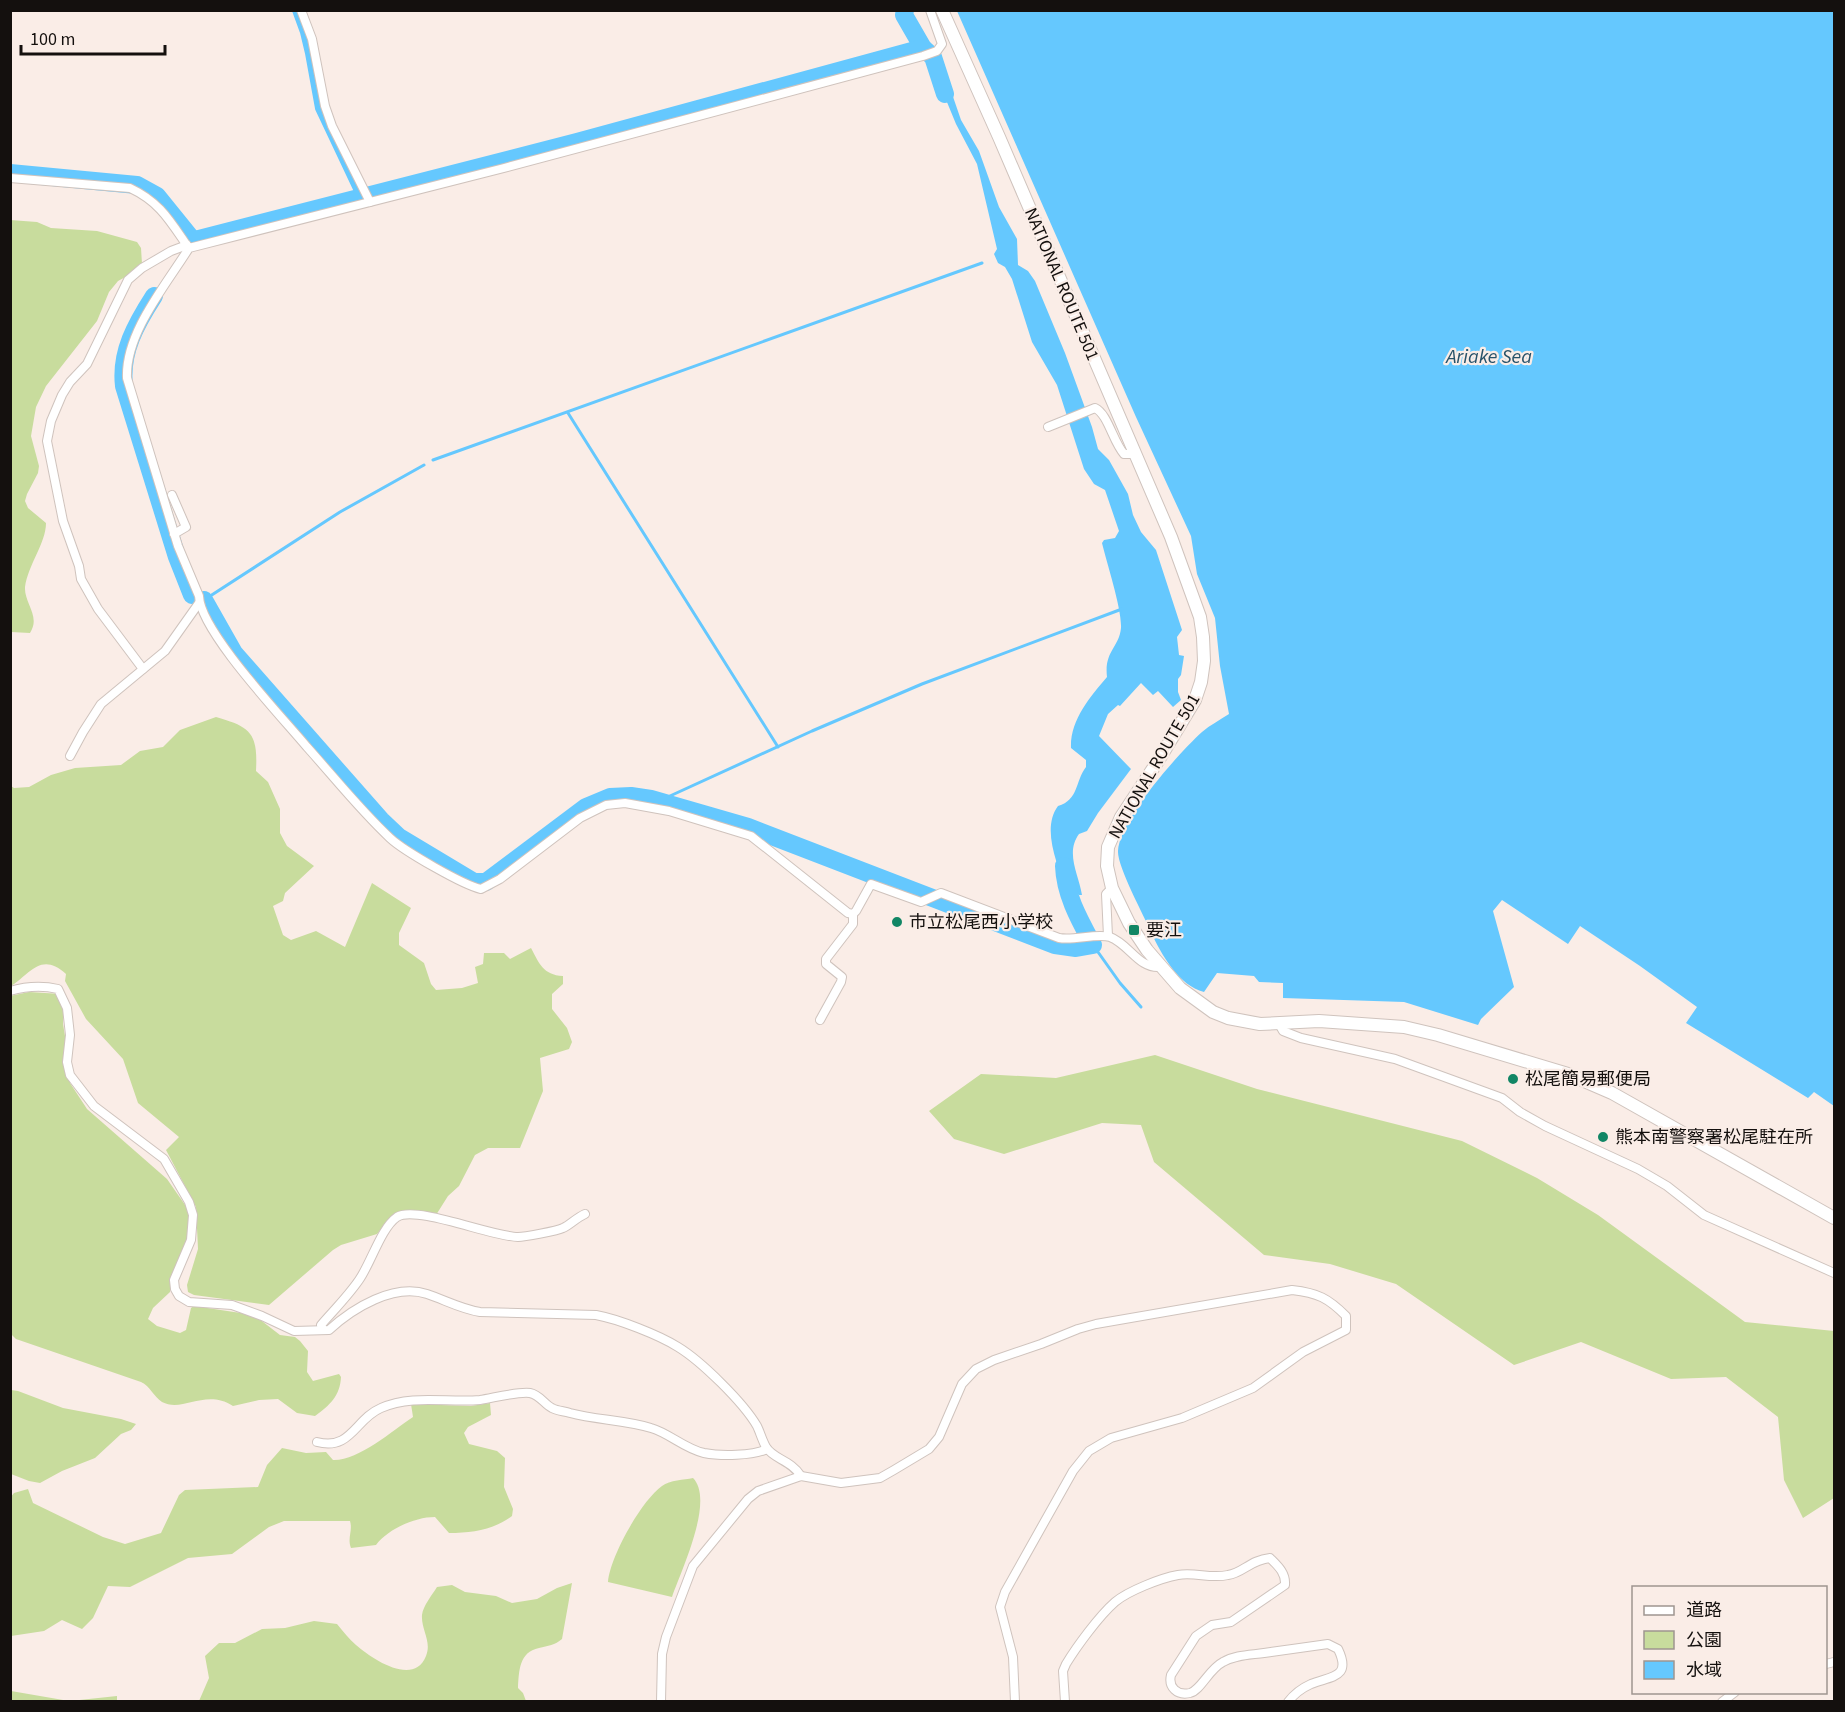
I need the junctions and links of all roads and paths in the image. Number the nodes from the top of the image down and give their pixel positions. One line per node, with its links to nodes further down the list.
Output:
1 (301, 10): 5 (street)
2 (930, 10): 5 (street)
3 (942, 10): 8 (highway, NATIONAL ROUTE 501)
4 (10, 178): 6 (street)
5 (369, 198): 6 (street)
6 (188, 247): 10 (street); 12 (street)
7 (1048, 427): 8 (street)
8 (1135, 454): 14 (highway, NATIONAL ROUTE 501)
9 (172, 495): 10 (street)
10 (174, 534): 11 (street)
11 (199, 603): 12 (street); 15 (street)
12 (144, 669): 13 (street)
13 (70, 756)
14 (1112, 888): 16 (street); 17 (highway, NATIONAL ROUTE 501)
15 (854, 914): 16 (street); 19 (street)
16 (1104, 937): 17 (street)
17 (1160, 967): 20 (highway, NATIONAL ROUTE 501)
18 (10, 990): 24 (street)
19 (820, 1020)
20 (1279, 1024): 22 (highway, NATIONAL ROUTE 501); 23 (street)
21 (585, 1214): 24 (street)
22 (1834, 1218)
23 (1834, 1273)
24 (323, 1329): 26 (street)
25 (317, 1442): 26 (street)
26 (767, 1449): 27 (street)
27 (801, 1476): 28 (street); 29 (street)
28 (661, 1701)
29 (1016, 1701)
30 (1065, 1701): 31 (street)
31 (1288, 1701)

